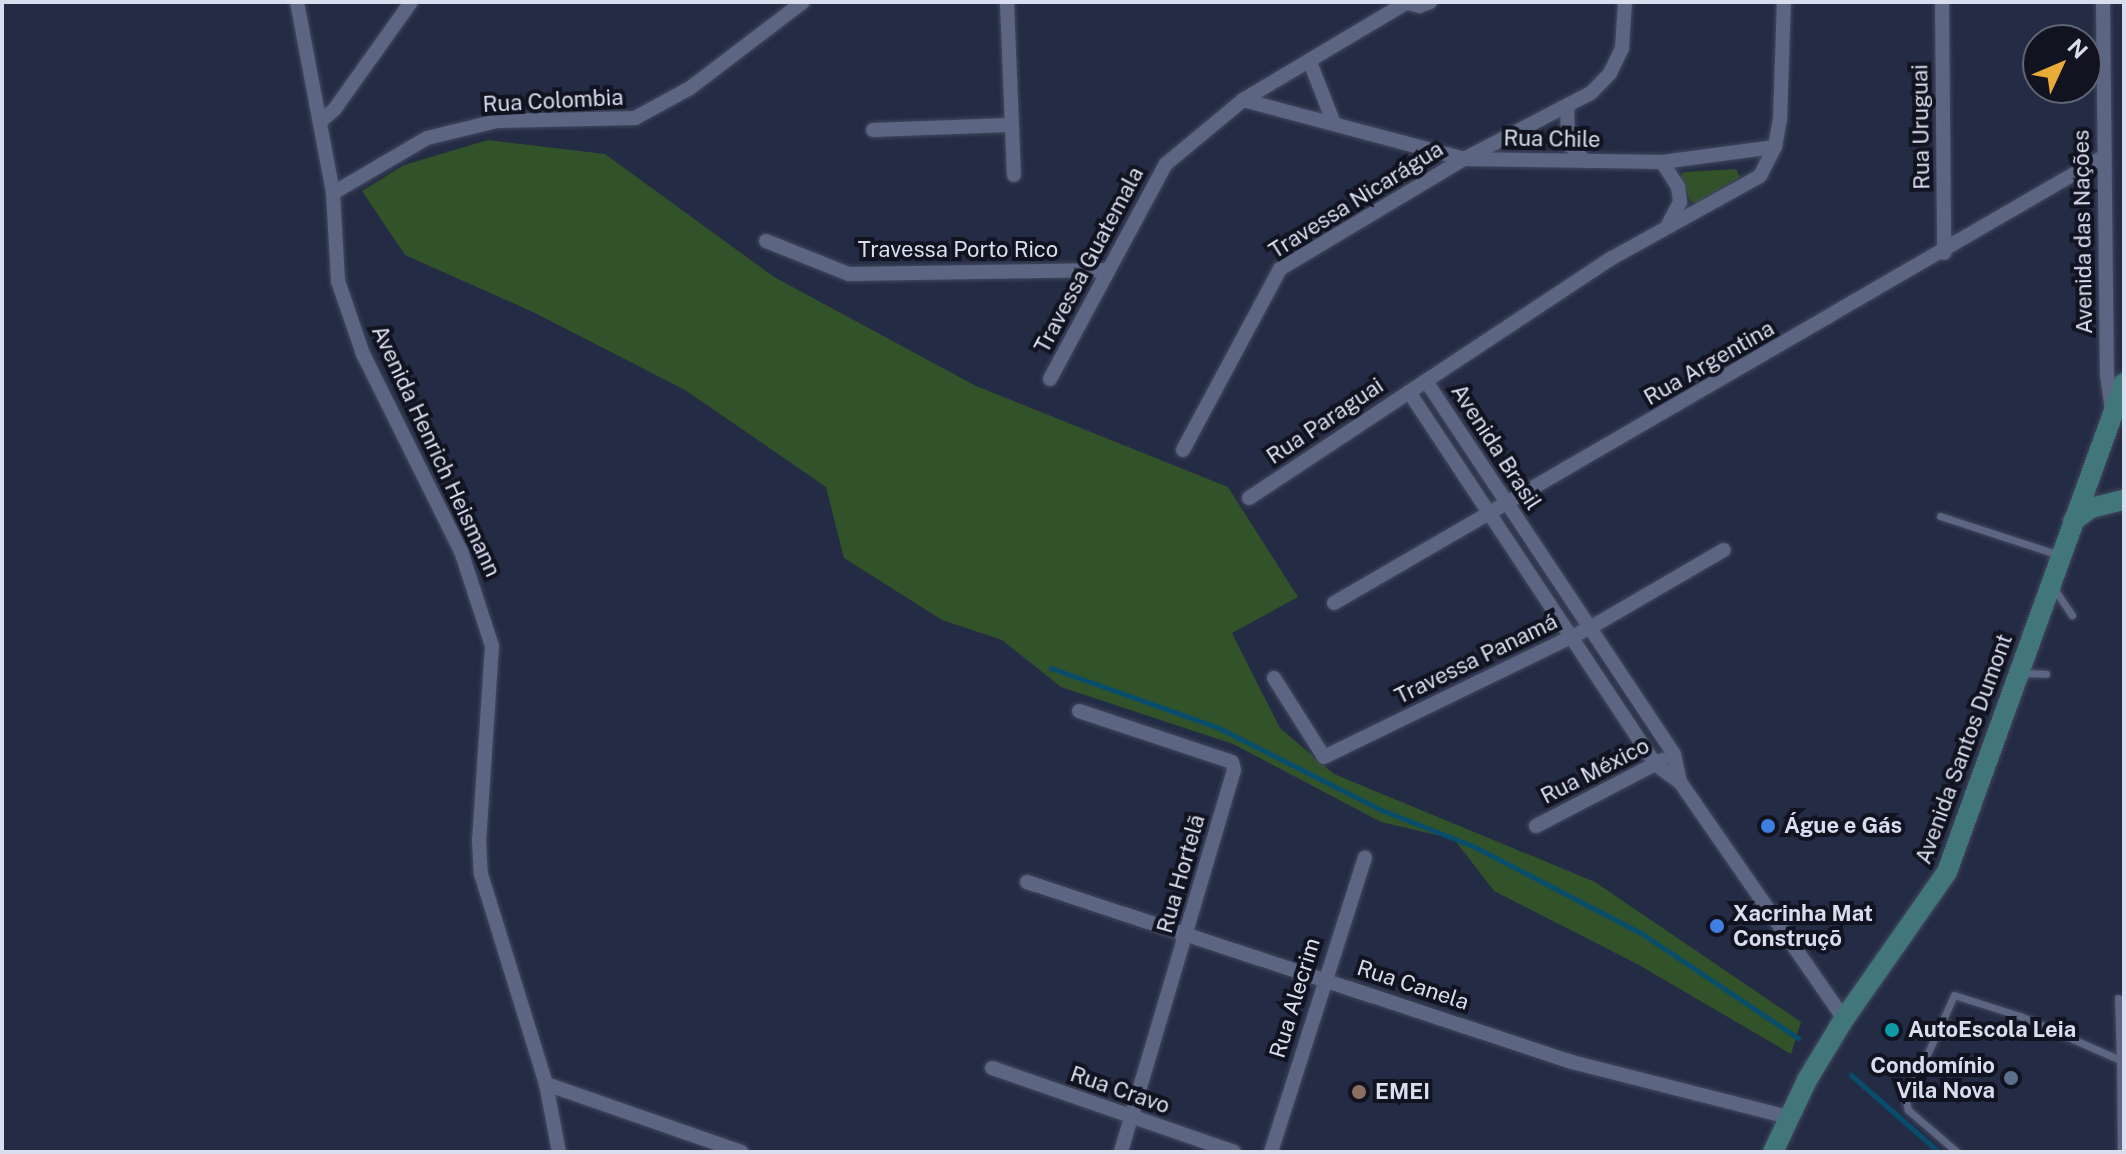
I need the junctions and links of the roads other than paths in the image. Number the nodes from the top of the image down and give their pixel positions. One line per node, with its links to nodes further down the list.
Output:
1 (297, 2): 14 (street, Avenida Henrich Heismann)
2 (411, 2): 14 (street)
3 (803, 2): 24 (street, Rua Colombia)
4 (1007, 2): 16 (street)
5 (1405, 2): 6 (street); 11 (street, Travessa Guatemala)
6 (1430, 2)
7 (1625, 2): 13 (street, Travessa Nicarágua)
8 (1784, 2): 18 (street)
9 (1942, 2): 27 (street, Rua Uruguai)
10 (2103, 2): 19 (street, Avenida das Nações)
11 (1310, 62): 12 (street, Travessa Guatemala); 15 (street)
12 (1243, 100): 15 (street, Rua Chile); 28 (street, Travessa Guatemala)
13 (1567, 107): 20 (street, Travessa Nicarágua); 21 (street)
14 (322, 120): 24 (street, Avenida Henrich Heismann)
15 (1333, 121): 20 (street, Rua Chile)
16 (1009, 125): 17 (street); 23 (street)
17 (873, 130)
18 (1775, 147): 22 (street, Rua Chile); 25 (street, Avenida Brasil)
19 (2103, 157): 27 (street, Rua Argentina); 33 (street, Avenida das Nações)
20 (1464, 159): 21 (street, Rua Chile); 34 (street, Travessa Nicarágua)
21 (1585, 161): 22 (street, Rua Chile)
22 (1662, 162): 25 (street)
23 (1014, 175)
24 (333, 193): 66 (street, Avenida Henrich Heismann)
25 (1669, 223): 30 (street, Avenida Brasil)
26 (766, 241): 28 (street, Travessa Porto Rico)
27 (1944, 253): 37 (street, Rua Argentina)
28 (1108, 270): 29 (street, Travessa Guatemala)
29 (1050, 379)
30 (1426, 381): 32 (street, Rua Paraguai); 37 (street, Avenida Brasil)
31 (2124, 383): 33 (street, Avenida Santos Dumont)
32 (1409, 392): 35 (street, Rua Paraguai); 38 (street, Avenida Brasil)
33 (2112, 414): 40 (street, Avenida Santos Dumont)
34 (1183, 450)
35 (1249, 498)
36 (2124, 500): 40 (street)
37 (1507, 504): 38 (street, Rua Argentina); 46 (street, Avenida Brasil)
38 (1491, 514): 44 (street, Rua Argentina); 47 (street, Avenida Brasil)
39 (1940, 516): 42 (lane)
40 (2073, 521): 42 (street, Avenida Santos Dumont)
41 (1724, 550): 46 (street, Travessa Panamá)
42 (2061, 555): 43 (street, Avenida Santos Dumont)
43 (2051, 583): 45 (lane); 48 (street, Avenida Santos Dumont)
44 (1334, 603)
45 (2072, 615)
46 (1588, 629): 47 (street, Travessa Panamá); 50 (street, Avenida Brasil)
47 (1573, 637): 51 (street, Travessa Panamá); 52 (street, Avenida Brasil)
48 (2018, 673): 49 (lane); 63 (street, Avenida Santos Dumont)
49 (2046, 674)
50 (1620, 677): 52 (street); 54 (street, Avenida Brasil)
51 (1274, 678)
52 (1605, 688): 55 (street, Avenida Brasil)
53 (1079, 711): 60 (street, Rua Hortelã)
54 (1674, 754): 55 (street, Rua México); 56 (street, Avenida Brasil)
55 (1655, 764): 56 (street, Avenida Brasil); 57 (street, Rua México)
56 (1680, 782): 63 (street, Avenida Brasil)
57 (1536, 826)
58 (1365, 858): 61 (street, Rua Alecrim)
59 (1027, 882): 60 (street, Rua Canela)
60 (1187, 933): 61 (street, Rua Canela); 68 (street, Rua Hortelã)
61 (1323, 979): 67 (street, Rua Canela); 73 (street, Rua Alecrim)
62 (2118, 998): 64 (lane)
63 (1844, 1019): 67 (street, Avenida Santos Dumont)
64 (2120, 1060): 75 (lane); 76 (lane)
65 (992, 1068): 68 (street, Rua Cravo)
66 (546, 1084): 69 (street, Avenida Henrich Heismann); 70 (street)
67 (1788, 1117): 74 (street, Avenida Santos Dumont)
68 (1133, 1118): 71 (street, Rua Hortelã); 72 (street, Rua Cravo)
69 (559, 1152)
70 (741, 1152)
71 (1121, 1152)
72 (1234, 1152)
73 (1271, 1152)
74 (1773, 1152)
75 (1957, 1152)
76 (2121, 1152)

